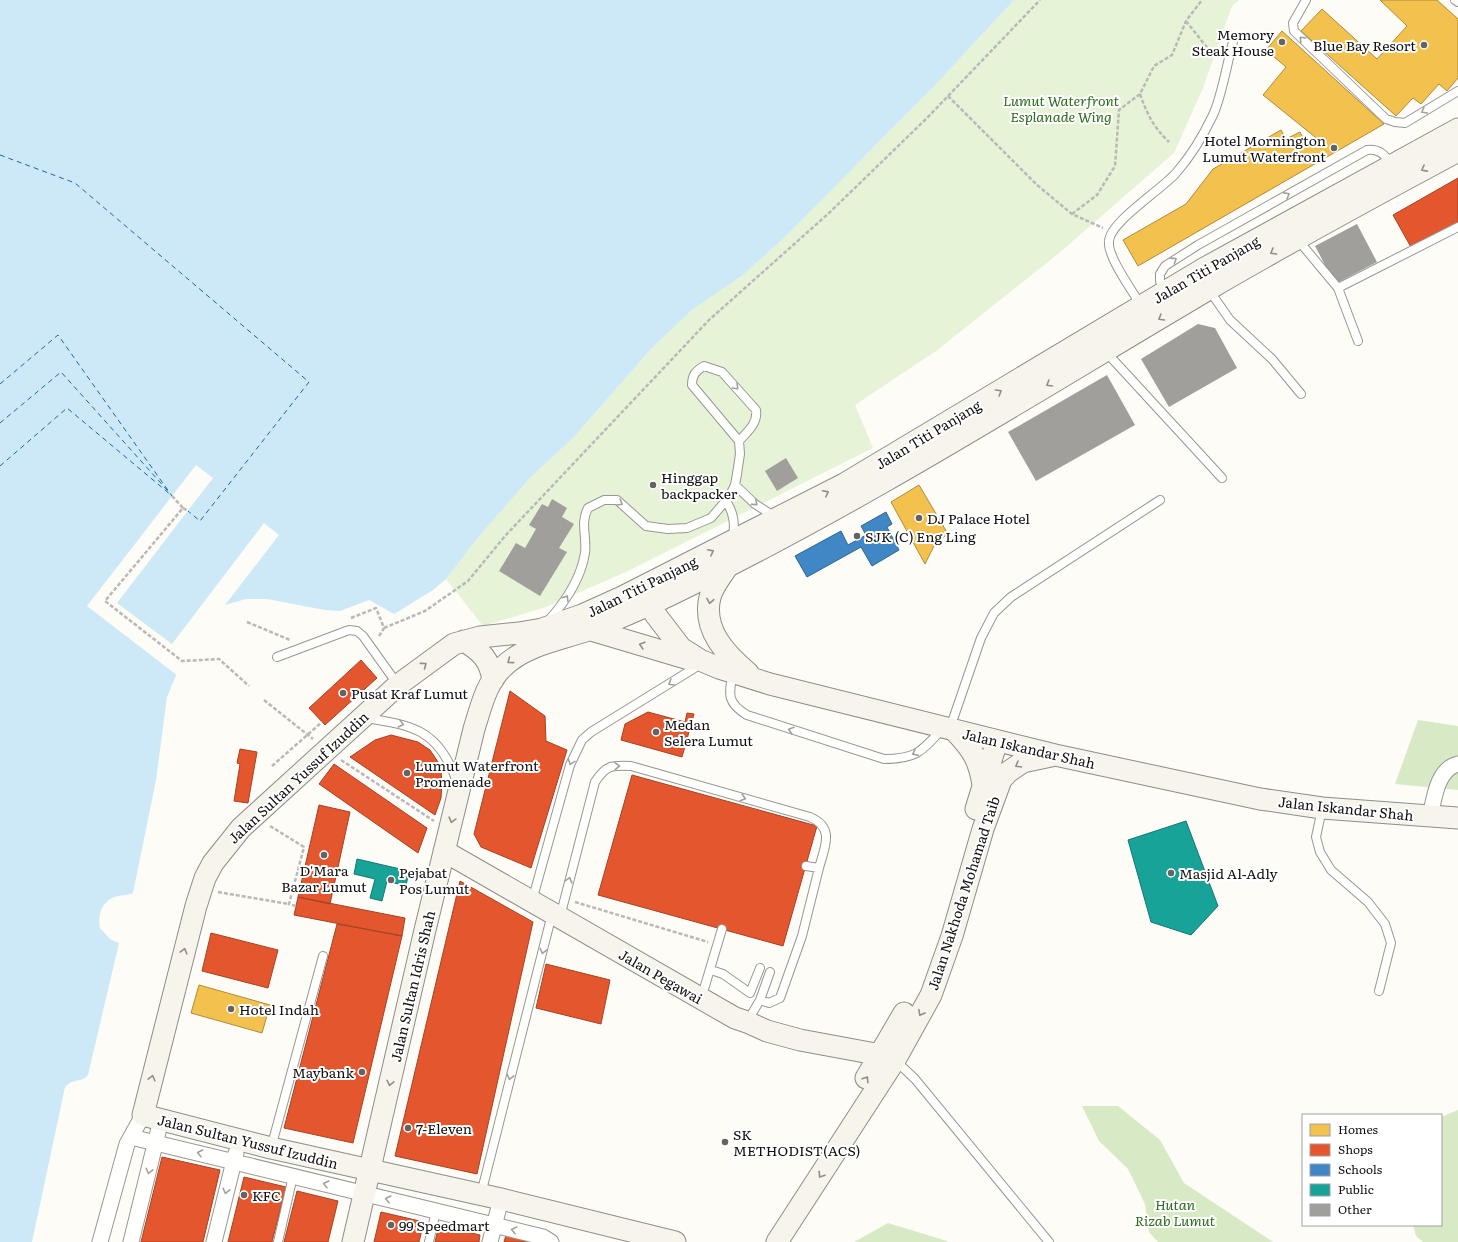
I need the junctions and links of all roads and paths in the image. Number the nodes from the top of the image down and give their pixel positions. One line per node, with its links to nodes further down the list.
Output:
1 (1040, 0): 11 (path)
2 (1202, 0): 6 (path)
3 (1306, 0): 9 (lane, one-way to 3)
4 (1455, 0): 5 (lane)
5 (1458, 2)
6 (1186, 21): 8 (path); 10 (path)
7 (1233, 42): 17 (lane)
8 (1209, 50)
9 (1458, 91)
10 (1140, 94): 13 (path); 15 (path)
11 (948, 96): 15 (path); 37 (path)
12 (1458, 129): 21 (street, Jalan Titi Panjang, one-way to 12)
13 (1169, 142)
14 (1458, 151): 18 (street, Jalan Titi Panjang, one-way to 18)
15 (1072, 214): 17 (path)
16 (1458, 228): 19 (lane)
17 (1111, 232): 21 (lane)
18 (1297, 238): 19 (lane); 20 (street, Jalan Titi Panjang, one-way to 20)
19 (1338, 288): 22 (lane)
20 (1208, 289): 23 (street, Jalan Titi Panjang, one-way to 23); 24 (lane)
21 (1141, 306): 23 (street, Jalan Titi Panjang)
22 (1358, 341)
23 (1100, 343): 26 (lane); 33 (street, Jalan Titi Panjang, one-way to 23); 35 (street, Jalan Titi Panjang, one-way to 35)
24 (1301, 394)
25 (739, 441): 25 (lane, one-way to 25); 27 (lane)
26 (1222, 478)
27 (735, 485): 30 (lane); 33 (lane, one-way to 33)
28 (172, 496): 31 (path)
29 (1160, 500): 50 (lane)
30 (726, 501): 34 (lane); 39 (lane, one-way to 30)
31 (183, 508): 32 (path); 45 (path)
32 (188, 511)
33 (777, 518): 34 (street, Jalan Titi Panjang)
34 (733, 540): 36 (street, Jalan Titi Panjang, one-way to 34)
35 (728, 567): 36 (street, Jalan Titi Panjang); 43 (street, one-way to 43)
36 (646, 596): 38 (street, Jalan Titi Panjang); 39 (street, Jalan Titi Panjang); 42 (street, Jalan Iskandar Shah)
37 (384, 628)
38 (591, 630): 39 (street, Jalan Titi Panjang); 42 (street, one-way to 38)
39 (544, 637): 40 (street, Jalan Titi Panjang); 44 (street, Jalan Sultan Idris Shah, one-way to 44)
40 (464, 641): 44 (street); 46 (street, Jalan Titi Panjang, one-way to 40)
41 (277, 657): 46 (lane)
42 (719, 668): 43 (street, Jalan Iskandar Shah); 50 (lane, one-way to 42); 68 (lane, one-way to 68)
43 (756, 679): 50 (street, Jalan Iskandar Shah)
44 (493, 680): 58 (street, Jalan Sultan Idris Shah)
45 (249, 686)
46 (390, 692): 48 (street, Jalan Sultan Yussuf Izuddin)
47 (264, 700): 51 (path)
48 (363, 717): 53 (street, Jalan Sultan Yussuf Izuddin); 58 (lane, one-way to 58)
49 (322, 722): 51 (path)
50 (950, 729): 52 (street, Jalan Iskandar Shah); 57 (street)
51 (307, 735): 53 (path); 56 (path)
52 (997, 741): 54 (street, Jalan Iskandar Shah); 57 (street, Jalan Nakhoda Mohamad Taib)
53 (326, 750): 60 (street, Jalan Sultan Yussuf Izuddin); 63 (path)
54 (1055, 755): 59 (street, Jalan Iskandar Shah); 82 (street, Jalan Nakhoda Mohamad Taib, one-way to 82)
55 (1458, 764): 61 (street)
56 (272, 766)
57 (984, 786): 82 (street, Jalan Nakhoda Mohamad Taib)
58 (460, 788): 63 (street, Jalan Sultan Idris Shah, one-way to 63)
59 (1322, 808): 61 (street, Jalan Iskandar Shah); 78 (lane)
60 (253, 816): 67 (street, Jalan Sultan Yussuf Izuddin); 69 (path)
61 (1430, 816): 62 (street, Jalan Iskandar Shah)
62 (1458, 818)
63 (449, 831): 64 (street, Jalan Sultan Idris Shah)
64 (444, 851): 68 (street, Jalan Pegawai); 89 (street, Jalan Sultan Idris Shah, one-way to 89)
65 (806, 866): 66 (lane)
66 (819, 868): 71 (lane, one-way to 66); 80 (lane)
67 (201, 889): 69 (path); 83 (street, Jalan Sultan Yussuf Izuddin, one-way to 67)
68 (532, 902): 71 (street, Jalan Pegawai)
69 (289, 904): 70 (path)
70 (296, 906)
71 (559, 910): 73 (path); 79 (street, Jalan Pegawai); 92 (lane, one-way to 92)
72 (722, 929): 73 (lane)
73 (718, 945): 76 (lane)
74 (323, 956): 87 (lane)
75 (760, 968): 76 (lane)
76 (711, 970): 79 (lane)
77 (770, 972): 80 (lane)
78 (1379, 990)
79 (701, 1000): 81 (street, Jalan Pegawai)
80 (760, 1000): 81 (lane)
81 (747, 1022): 82 (street, Jalan Pegawai)
82 (888, 1057): 105 (street, Jalan Nakhoda Mohamad Taib, one-way to 82); 106 (street, Jalan Nakhoda Mohamad Taib, one-way to 106); 107 (lane)
83 (152, 1118): 84 (street); 85 (street, Jalan Sultan Yussuf Izuddin); 86 (street)
84 (131, 1137): 86 (street); 96 (street)
85 (239, 1140): 87 (street, Jalan Sultan Yussuf Izuddin); 88 (street)
86 (156, 1142): 88 (street, one-way to 86); 97 (street, one-way to 97)
87 (271, 1148): 89 (street, Jalan Sultan Yussuf Izuddin)
88 (233, 1161): 90 (street); 98 (street, one-way to 98)
89 (371, 1170): 91 (street, Jalan Sultan Idris Shah); 92 (street, Jalan Sultan Yussuf Izuddin)
90 (294, 1176): 91 (street, one-way to 90); 99 (lane)
91 (364, 1194): 94 (street, one-way to 91); 100 (street, Jalan Sultan Idris Shah)
92 (481, 1194): 93 (street, Jalan Sultan Yussuf Izuddin)
93 (501, 1199): 95 (street); 104 (street, Jalan Sultan Yussuf Izuddin)
94 (436, 1211): 95 (street); 101 (lane)
95 (494, 1225): 102 (street); 103 (street, one-way to 95)
96 (100, 1242)
97 (131, 1242)
98 (214, 1242)
99 (278, 1242)
100 (353, 1242)
101 (429, 1242)
102 (490, 1242)
103 (550, 1242)
104 (675, 1242)
105 (762, 1242)
106 (777, 1242)
107 (1049, 1242)

